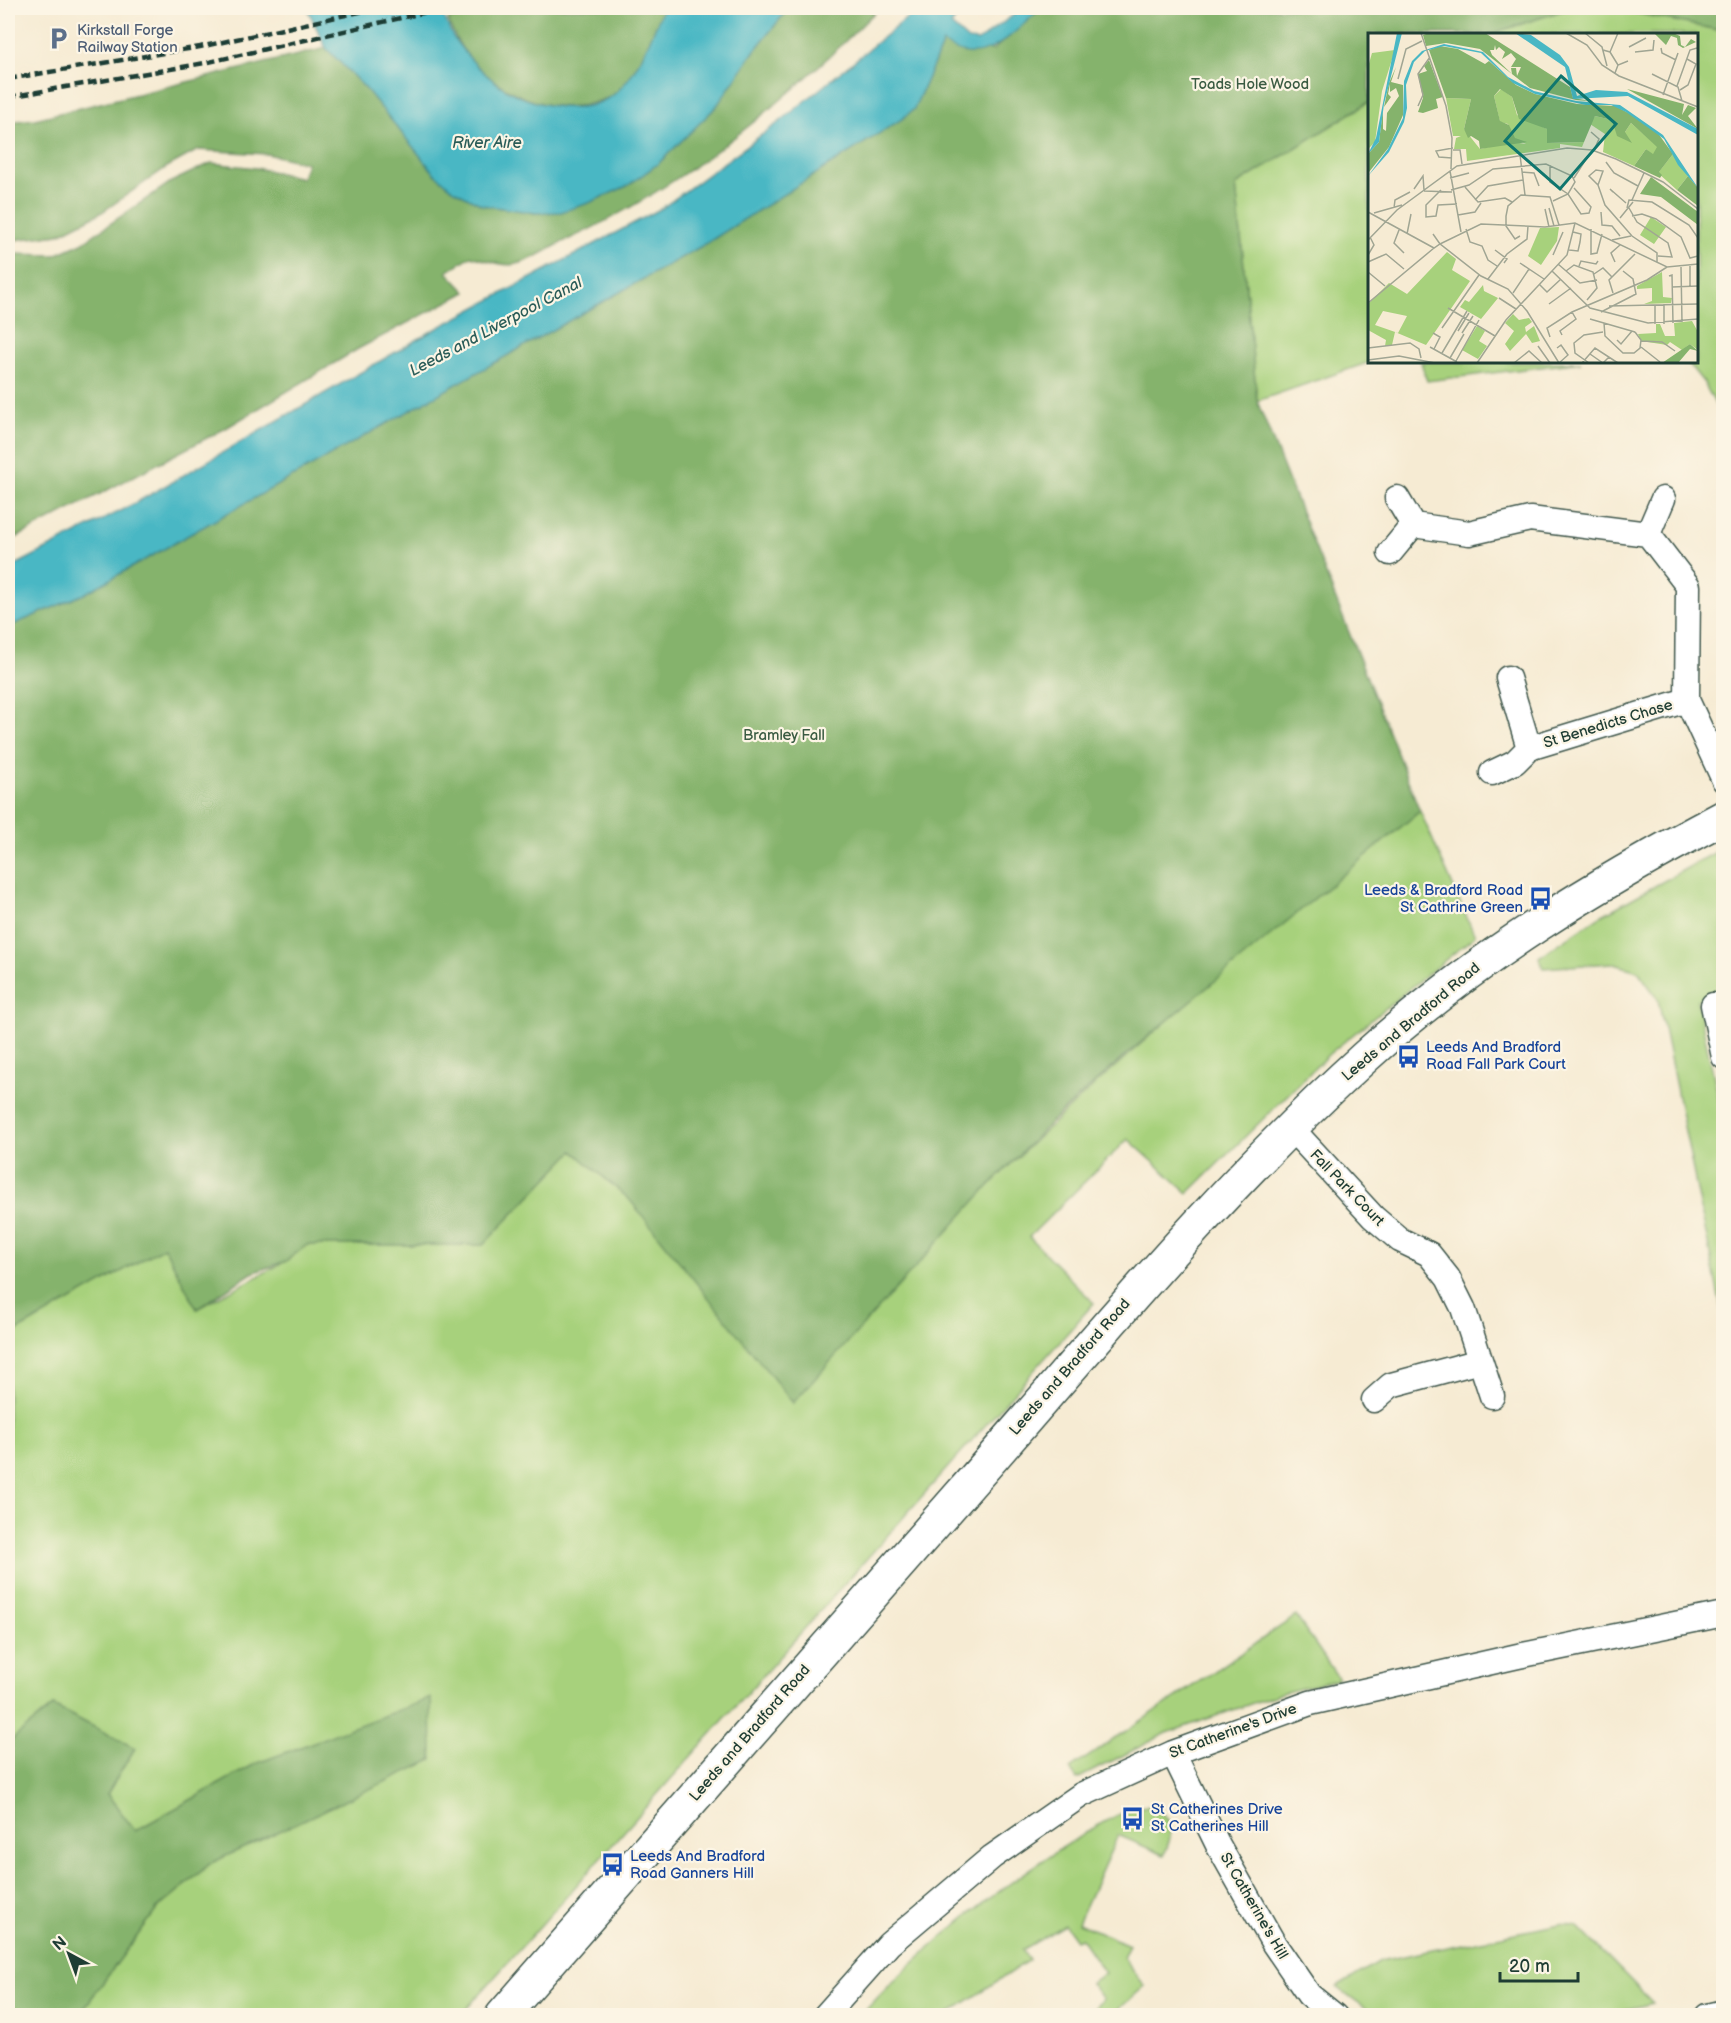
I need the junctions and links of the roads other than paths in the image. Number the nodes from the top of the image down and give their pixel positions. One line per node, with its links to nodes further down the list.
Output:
1 (1397, 498): 3 (street)
2 (1663, 498): 4 (street)
3 (1413, 525): 4 (street); 5 (street)
4 (1648, 534): 7 (street)
5 (1390, 552)
6 (1508, 678): 8 (street, St Benedicts Chase)
7 (1687, 700): 8 (street, St Benedicts Chase); 10 (street)
8 (1529, 748): 9 (street)
9 (1492, 773)
10 (1724, 780)
11 (1724, 817): 14 (main road, Leeds and Bradford Road)
12 (1713, 1005): 13 (street)
13 (1724, 1057)
14 (1291, 1128): 15 (street, Fall Park Court); 21 (main road, Leeds and Bradford Road)
15 (1480, 1361): 16 (street, Fall Park Court); 17 (street)
16 (1492, 1396)
17 (1374, 1400)
18 (1724, 1614): 19 (street, St Catherine's Drive)
19 (1173, 1753): 22 (street, St Catherine's Drive); 23 (street, St Catherine's Hill)
20 (1724, 2012): 24 (street)
21 (502, 2016)
22 (825, 2016)
23 (1335, 2016)
24 (1707, 2016)

